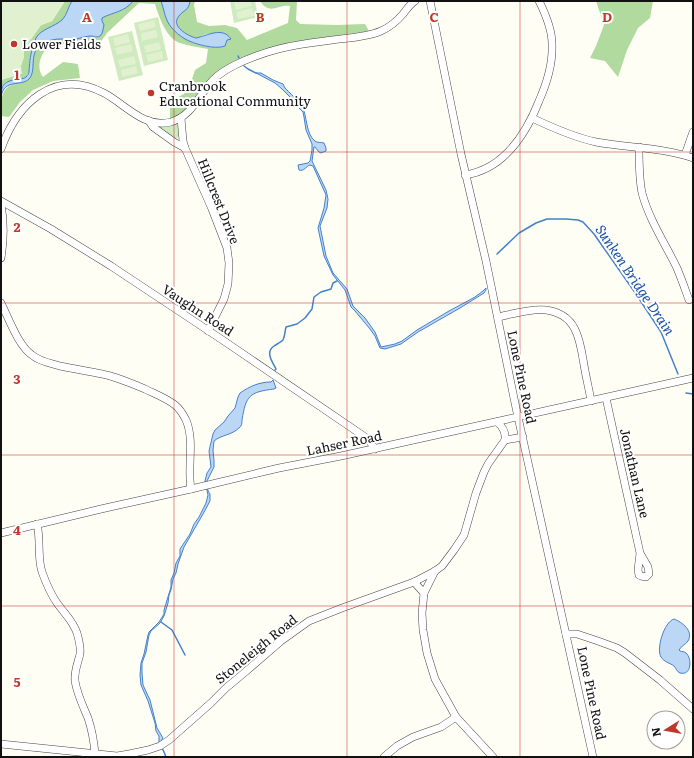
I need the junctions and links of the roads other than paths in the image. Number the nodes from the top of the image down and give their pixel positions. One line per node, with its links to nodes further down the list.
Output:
1 (415, 1): 4 (street)
2 (430, 1): 13 (street, Lone Pine Road)
3 (539, 1): 5 (street)
4 (181, 118): 6 (street); 9 (street, Hillcrest Drive)
5 (532, 118): 8 (street); 13 (street)
6 (149, 121): 9 (street, Hillcrest Drive); 10 (street)
7 (693, 132): 11 (street)
8 (639, 147): 11 (street); 16 (street)
9 (185, 148): 19 (street, Hillcrest Drive)
10 (1, 149)
11 (685, 155): 12 (street)
12 (693, 158)
13 (465, 175): 18 (street, Lone Pine Road)
14 (1, 202): 15 (street); 19 (street, Vaughn Road)
15 (1, 258)
16 (689, 300)
17 (1, 303): 28 (street)
18 (498, 317): 22 (street); 23 (street, Lone Pine Road)
19 (208, 331): 27 (street, Vaughn Road)
20 (693, 378): 21 (street, Lahser Road)
21 (606, 398): 22 (street, Lahser Road); 31 (street, Jonathan Lane)
22 (591, 401): 23 (street, Lahser Road)
23 (518, 417): 24 (street, Lahser Road); 25 (street, Lone Pine Road)
24 (497, 422): 26 (street); 27 (street, Lahser Road)
25 (523, 438): 26 (street); 35 (street, Lone Pine Road)
26 (505, 440): 32 (street, Stoneleigh Road)
27 (374, 449): 28 (street, Lahser Road)
28 (191, 489): 29 (street, Lahser Road)
29 (37, 524): 30 (street, Lahser Road); 39 (street)
30 (1, 532)
31 (640, 552)
32 (435, 571): 33 (street, Stoneleigh Road); 34 (street)
33 (414, 582): 34 (street); 39 (street, Stoneleigh Road)
34 (424, 593): 37 (street)
35 (566, 634): 36 (street); 42 (street, Lone Pine Road)
36 (693, 709)
37 (456, 717): 40 (street); 41 (street)
38 (1, 744): 39 (street, Stoneleigh Road)
39 (95, 754)
40 (384, 757)
41 (493, 757)
42 (593, 757)

